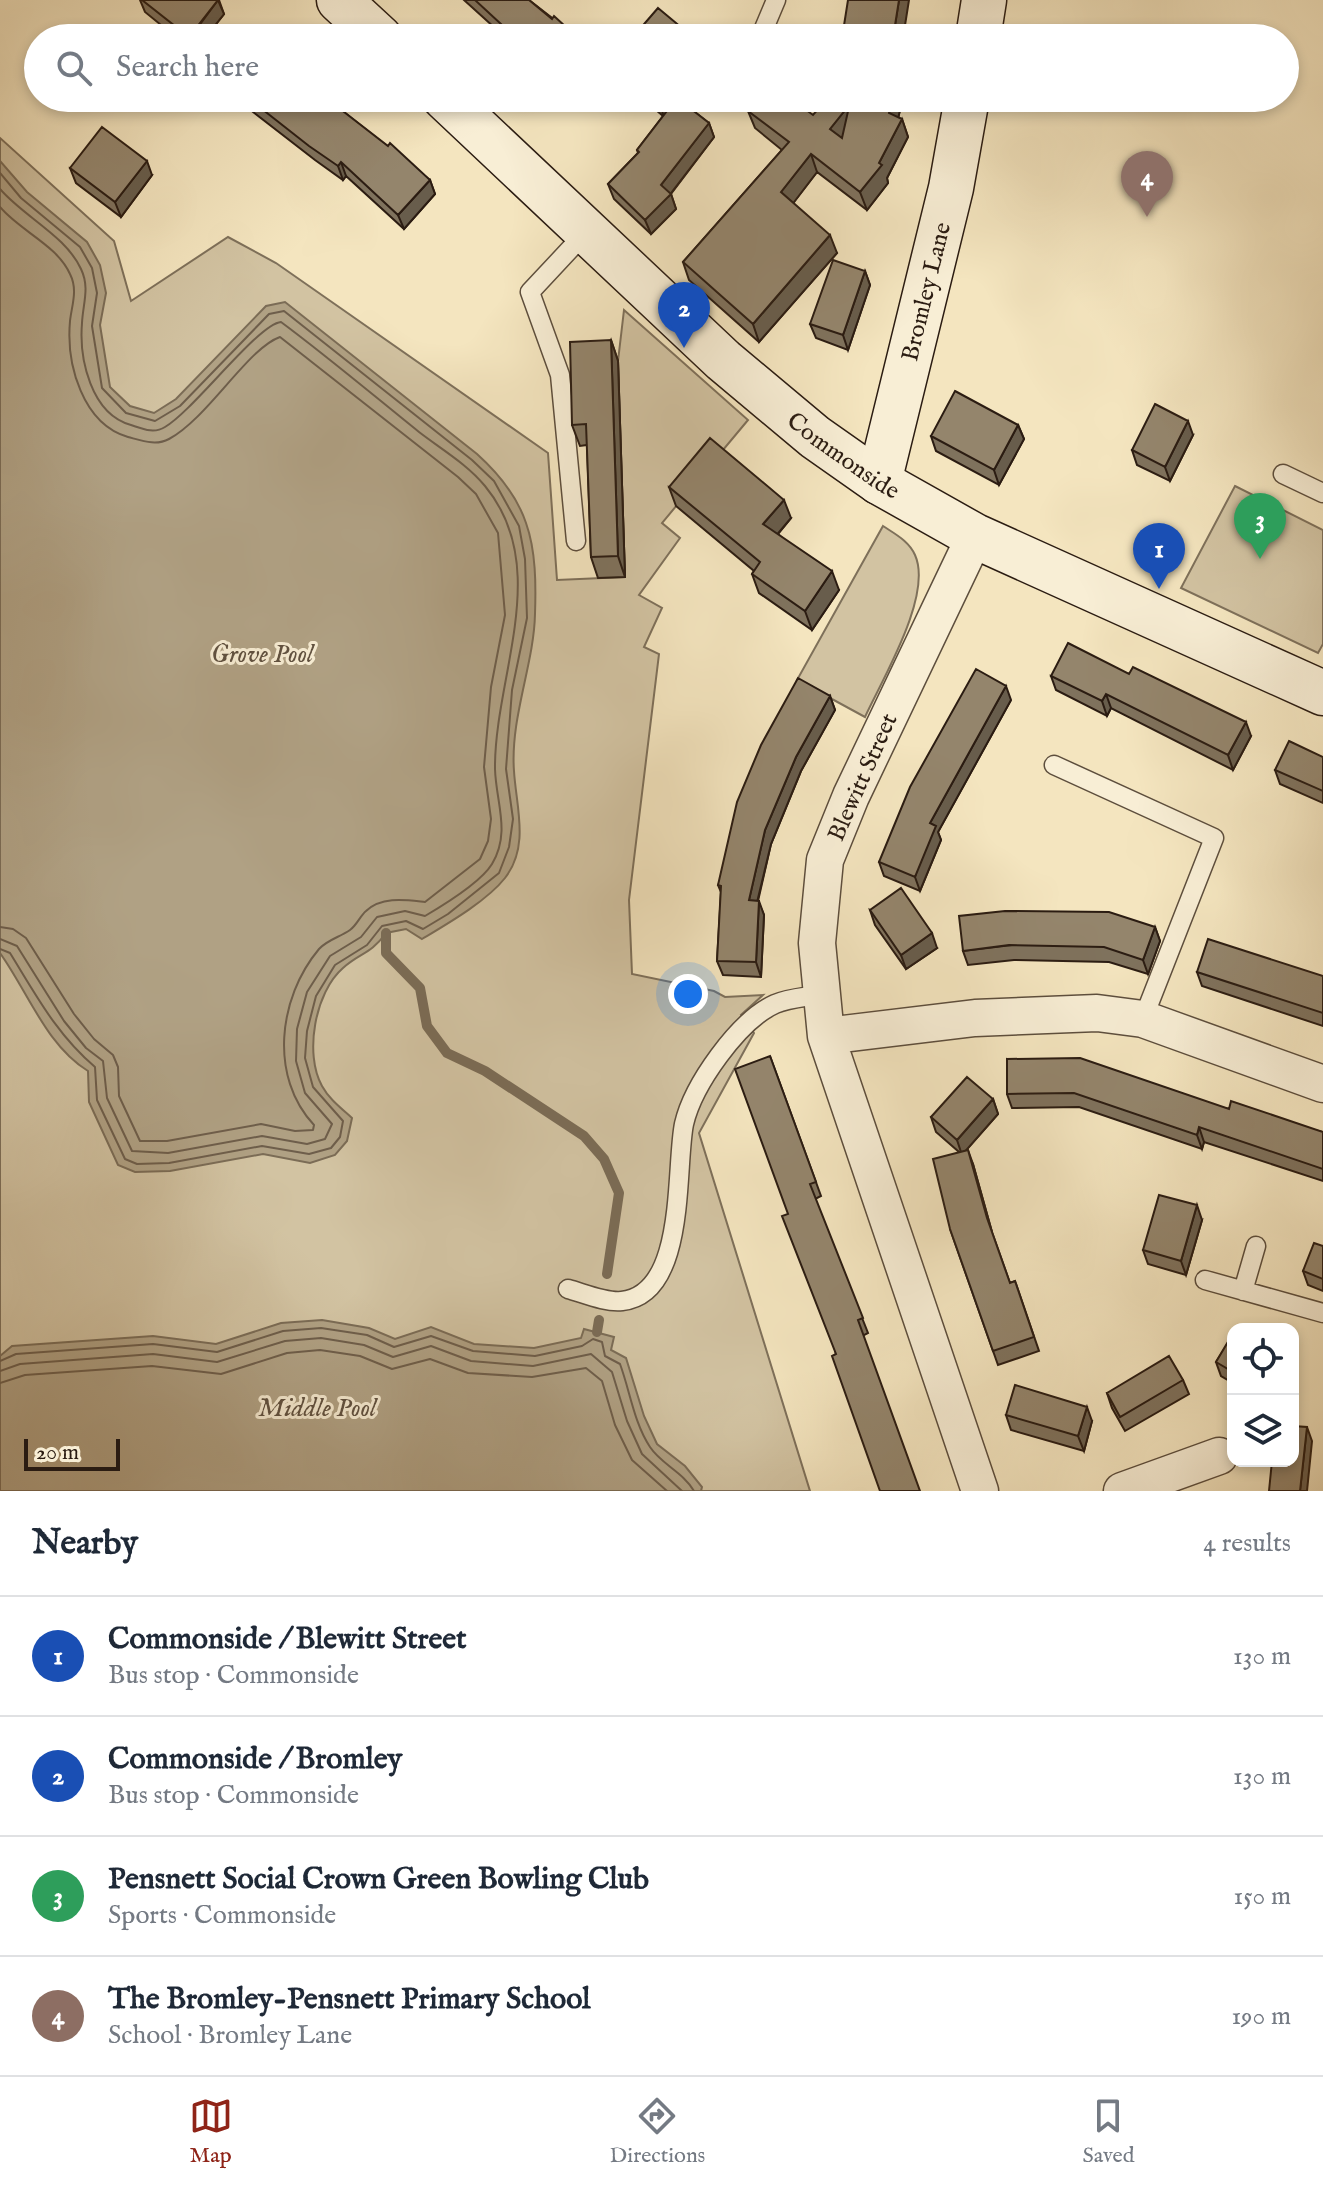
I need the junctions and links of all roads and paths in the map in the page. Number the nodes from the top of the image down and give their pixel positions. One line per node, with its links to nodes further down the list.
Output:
1 (339, 0): 4 (main road)
2 (776, 0): 5 (lane)
3 (984, 0): 6 (main road)
4 (365, 24)
5 (766, 24)
6 (980, 24)
7 (460, 112): 9 (main road, Commonside)
8 (965, 112): 11 (main road, Bromley Lane)
9 (587, 231): 11 (main road, Commonside); 14 (lane)
10 (1283, 474): 12 (lane)
11 (879, 482): 13 (main road, Commonside)
12 (1323, 493)
13 (975, 536): 15 (main road, Commonside); 17 (street, Blewitt Street)
14 (576, 541)
15 (1323, 693)
16 (1054, 765): 18 (lane)
17 (822, 994): 19 (street, Blewitt Street); 23 (lane)
18 (1143, 1019): 19 (street); 20 (street)
19 (826, 1036): 27 (street, Blewitt Street)
20 (1323, 1084)
21 (1256, 1246): 24 (lane)
22 (1205, 1280): 24 (lane)
23 (568, 1289)
24 (1243, 1291): 25 (lane)
25 (1323, 1313)
26 (1219, 1456): 28 (street)
27 (980, 1491)
28 (1122, 1491)

